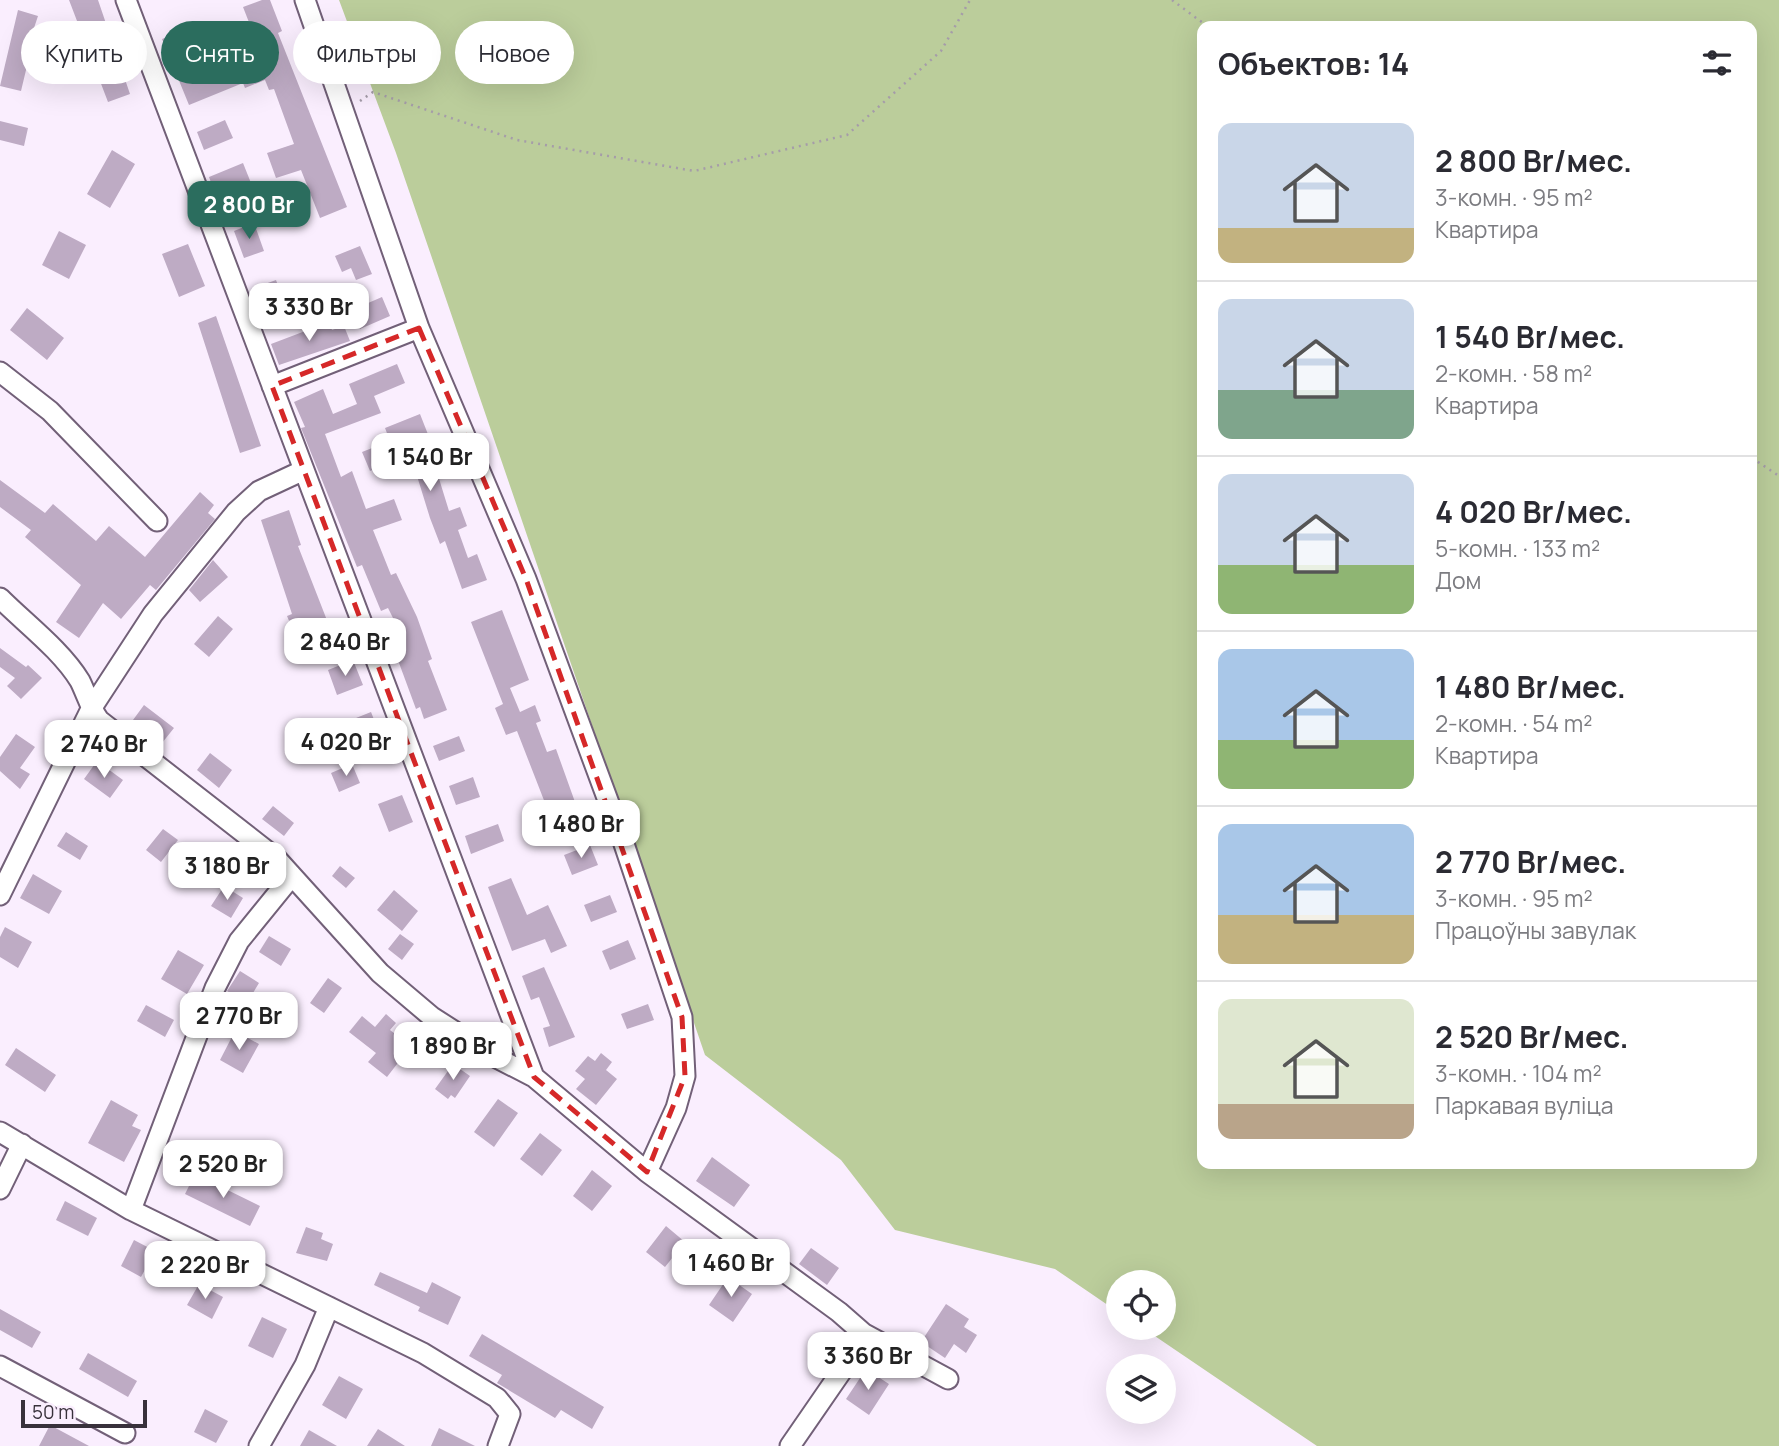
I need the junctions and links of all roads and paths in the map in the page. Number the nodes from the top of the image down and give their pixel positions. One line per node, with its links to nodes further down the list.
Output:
1 (126, 0): 9 (street)
2 (305, 0): 6 (street)
3 (970, 0): 6 (path)
4 (1172, 0): 5 (path)
5 (1200, 21)
6 (348, 122): 7 (street)
7 (419, 328): 9 (street); 23 (street)
8 (0, 372): 13 (street)
9 (272, 386): 11 (street)
10 (1757, 461): 12 (path)
11 (304, 470): 15 (street); 18 (street)
12 (1779, 476)
13 (157, 521)
14 (0, 598): 15 (street)
15 (91, 709): 16 (street); 17 (street)
16 (291, 877): 19 (street); 25 (street)
17 (0, 895)
18 (520, 1037): 19 (street); 20 (street)
19 (493, 1056): 20 (street)
20 (534, 1077): 23 (street)
21 (0, 1132): 22 (street)
22 (22, 1144): 24 (street); 25 (street)
23 (648, 1172): 27 (street)
24 (0, 1189)
25 (131, 1210): 26 (street)
26 (329, 1307): 31 (street); 32 (street)
27 (863, 1334): 29 (street); 33 (street)
28 (0, 1366): 30 (street)
29 (948, 1379)
30 (125, 1433)
31 (259, 1446)
32 (498, 1446)
33 (790, 1446)

